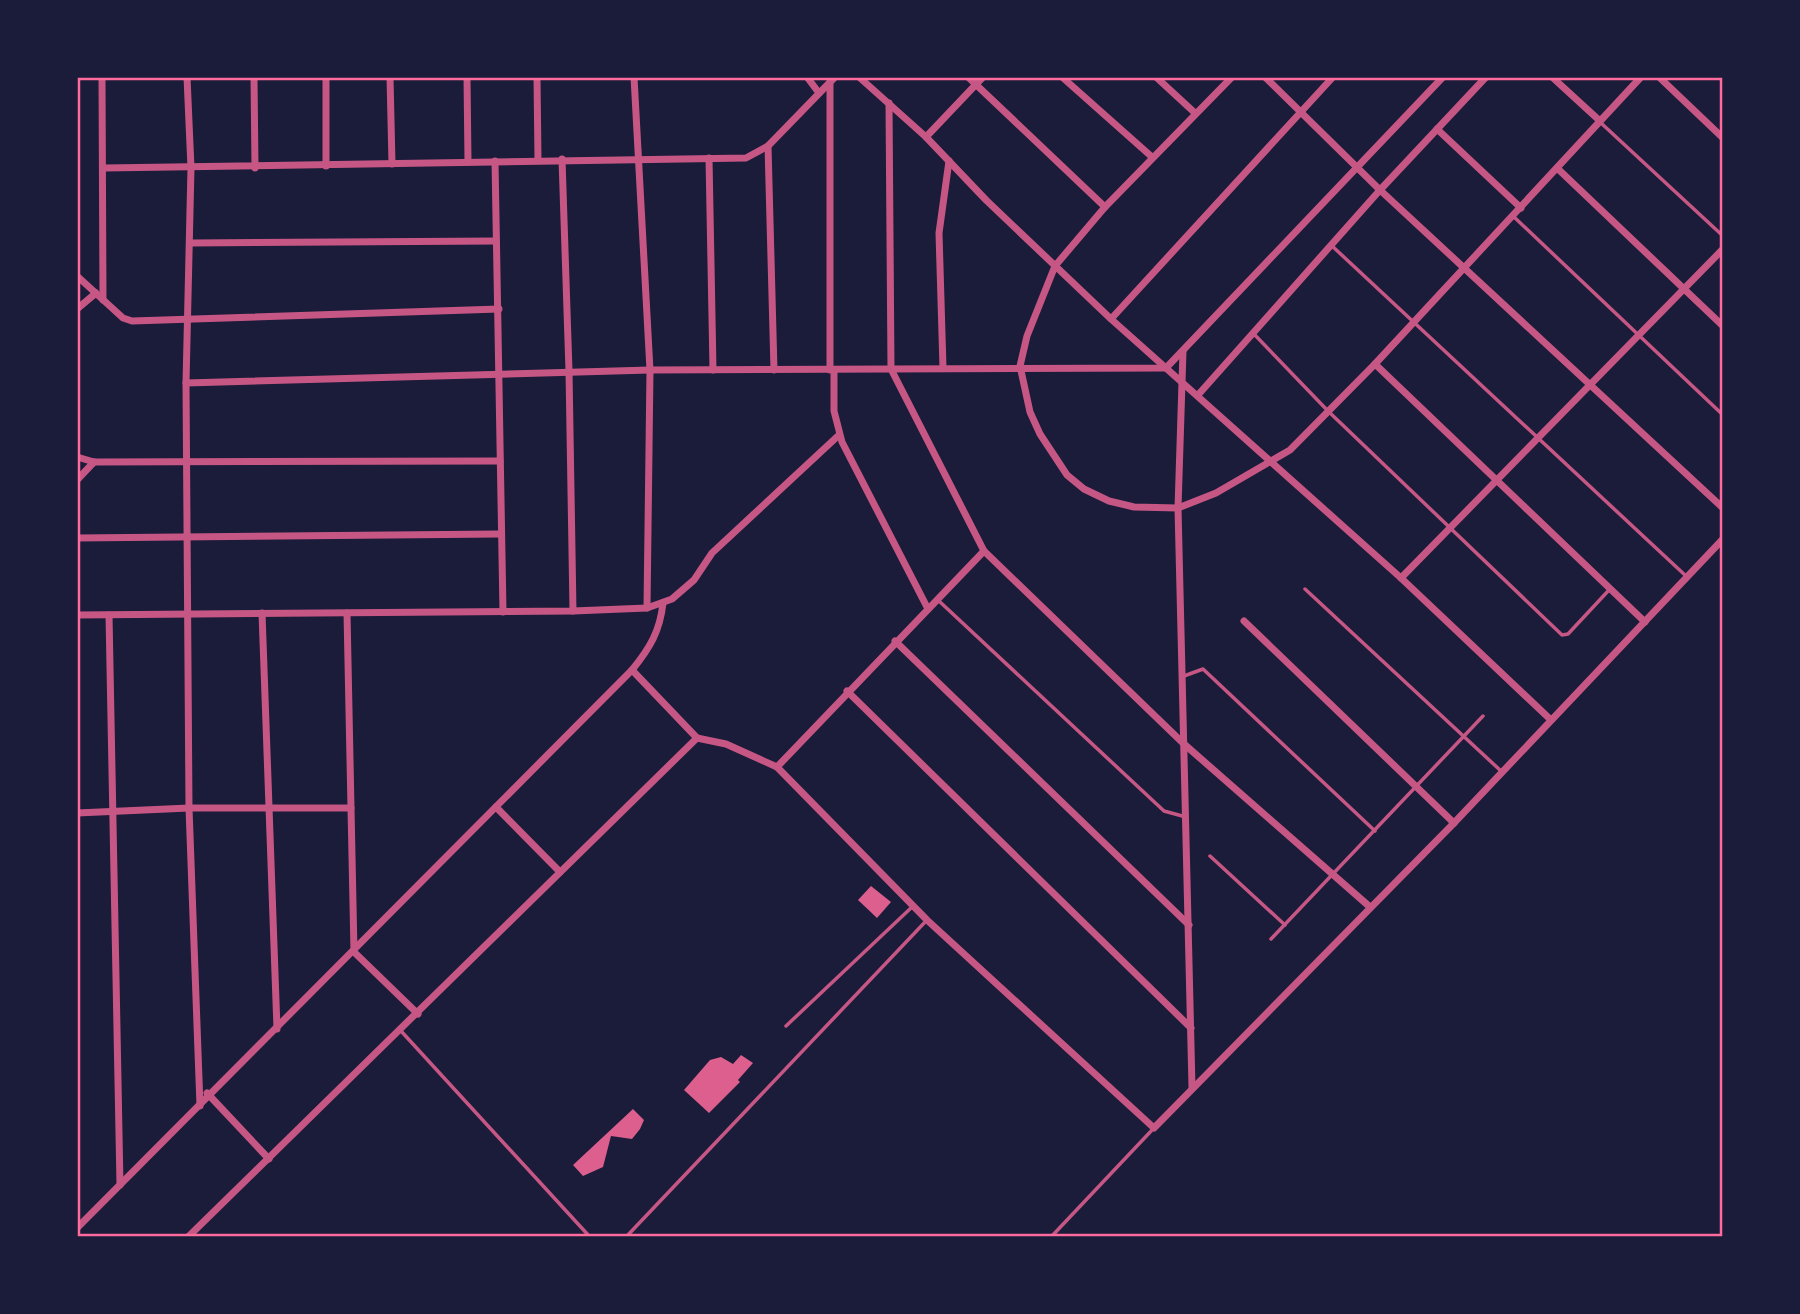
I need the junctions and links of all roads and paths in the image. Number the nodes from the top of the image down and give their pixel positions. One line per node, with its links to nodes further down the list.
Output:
1 (102, 77): 44 (street)
2 (187, 77): 45 (street)
3 (254, 77): 46 (street)
4 (326, 77): 43 (street)
5 (390, 77): 42 (street)
6 (467, 77): 41 (street)
7 (537, 77): 38 (street)
8 (634, 77): 34 (street)
9 (807, 77): 25 (street)
10 (859, 77): 26 (street)
11 (968, 77): 24 (street)
12 (983, 77): 24 (street)
13 (1062, 77): 35 (street)
14 (1156, 77): 28 (street)
15 (1231, 77): 28 (street)
16 (1265, 77): 27 (street)
17 (1333, 77): 27 (street)
18 (1443, 77): 47 (street)
19 (1486, 77): 30 (street)
20 (1552, 77): 29 (street)
21 (1641, 77): 29 (street)
22 (1659, 77): 32 (street)
23 (832, 80): 25 (street); 81 (street)
24 (976, 85): 31 (street); 50 (street)
25 (819, 93): 33 (street)
26 (889, 103): 31 (street); 77 (street)
27 (1300, 110): 47 (street); 67 (street)
28 (1195, 113): 35 (street)
29 (1600, 121): 48 (street); 53 (lane)
30 (1437, 129): 49 (street); 51 (street)
31 (926, 137): 40 (street)
32 (1723, 138)
33 (768, 146): 36 (street); 80 (street)
34 (639, 157): 36 (street); 37 (street); 78 (street)
35 (1152, 157): 50 (street)
36 (709, 158): 79 (street)
37 (562, 159): 38 (street); 82 (street)
38 (538, 160): 39 (street)
39 (495, 161): 41 (street); 54 (street)
40 (949, 161): 58 (street); 75 (street)
41 (468, 162): 42 (street)
42 (393, 164): 43 (street)
43 (326, 166): 46 (street)
44 (104, 168): 45 (street); 63 (street)
45 (191, 168): 46 (street); 55 (street)
46 (255, 168)
47 (1358, 168): 49 (street); 72 (street)
48 (1557, 168): 51 (street); 61 (street)
49 (1380, 190): 56 (street); 59 (street)
50 (1105, 206): 58 (street)
51 (1521, 208): 52 (street)
52 (1513, 216): 59 (street); 71 (lane)
53 (1723, 236)
54 (496, 242): 55 (street); 65 (street)
55 (191, 243): 66 (street)
56 (1331, 245): 68 (lane); 70 (street)
57 (1723, 249): 61 (street)
58 (1055, 266): 67 (street); 74 (street)
59 (1463, 268): 68 (street); 86 (street)
60 (77, 276): 62 (street)
61 (1683, 290): 69 (street); 71 (street)
62 (96, 293): 63 (street); 64 (street)
63 (103, 300): 66 (street)
64 (77, 309)
65 (499, 309): 66 (street); 83 (street)
66 (188, 319): 85 (street)
67 (1111, 319): 76 (street)
68 (1413, 320): 73 (street); 91 (lane)
69 (1723, 326)
70 (1253, 333): 87 (street); 88 (lane)
71 (1638, 336): 86 (street); 89 (lane)
72 (1183, 351): 76 (street); 84 (street)
73 (1375, 364): 88 (street); 98 (street)
74 (1020, 366): 75 (street); 76 (street); 99 (street)
75 (943, 368): 77 (street)
76 (1166, 368): 84 (street)
77 (891, 369): 81 (street); 106 (street)
78 (650, 370): 79 (street); 82 (street); 113 (street)
79 (713, 370): 80 (street)
80 (774, 370): 81 (street)
81 (832, 370): 90 (street)
82 (569, 371): 83 (street); 115 (street)
83 (500, 373): 85 (street); 95 (street)
84 (1180, 380): 87 (street); 99 (street)
85 (186, 383): 94 (street)
86 (1591, 384): 91 (street); 100 (street)
87 (1198, 395): 93 (street)
88 (1328, 411): 93 (street); 101 (lane)
89 (1723, 415)
90 (839, 435): 112 (street); 114 (street)
91 (1538, 438): 98 (street); 108 (lane)
92 (77, 457): 96 (street)
93 (1270, 460): 99 (street); 107 (street)
94 (188, 461): 95 (street); 96 (street); 104 (street)
95 (500, 461): 102 (street)
96 (94, 462): 97 (street)
97 (77, 480)
98 (1497, 480): 101 (street); 110 (street)
99 (1178, 508): 126 (street)
100 (1723, 508)
101 (1449, 529): 107 (street); 110 (lane)
102 (499, 534): 104 (street); 116 (street)
103 (77, 538): 104 (street)
104 (189, 538): 119 (street)
105 (1723, 539): 108 (street)
106 (984, 551): 111 (street); 132 (street)
107 (1401, 578): 129 (street)
108 (1687, 578): 123 (street)
109 (1305, 589): 130 (lane)
110 (1610, 590): 123 (street)
111 (937, 599): 114 (street); 142 (lane)
112 (663, 603): 113 (street); 125 (street)
113 (647, 608): 115 (street)
114 (928, 609): 124 (street)
115 (573, 611): 116 (street)
116 (503, 612): 118 (street)
117 (262, 613): 118 (street); 119 (street); 139 (street)
118 (346, 613): 138 (street)
119 (188, 614): 121 (street); 137 (street)
120 (77, 615): 121 (street)
121 (109, 615): 141 (street)
122 (1244, 621): 135 (street)
123 (1645, 622): 129 (street)
124 (895, 641): 127 (street); 151 (street)
125 (632, 670): 131 (street); 136 (street)
126 (1182, 677): 132 (street); 144 (lane)
127 (847, 691): 133 (street); 157 (street)
128 (1483, 716): 130 (lane)
129 (1551, 720): 134 (street)
130 (1463, 737): 134 (lane); 135 (lane)
131 (697, 738): 133 (street); 146 (street)
132 (1184, 744): 142 (street); 147 (street)
133 (777, 766): 148 (street)
134 (1502, 772): 143 (street)
135 (1418, 788): 143 (street); 144 (lane)
136 (496, 807): 146 (street); 154 (street)
137 (189, 808): 139 (street); 141 (street); 161 (street)
138 (351, 808): 139 (street); 154 (street)
139 (268, 809): 158 (street)
140 (77, 813): 141 (street)
141 (113, 813): 166 (street)
142 (1186, 817): 151 (street)
143 (1454, 823): 149 (street)
144 (1375, 831): 147 (lane)
145 (1210, 856): 152 (lane)
146 (560, 872): 155 (street)
147 (1335, 875): 149 (street); 152 (lane)
148 (913, 905): 150 (street); 156 (lane)
149 (1370, 907): 160 (street)
150 (927, 920): 164 (street); 170 (lane)
151 (1189, 925): 157 (street)
152 (1285, 925): 153 (lane)
153 (1271, 939)
154 (354, 952): 155 (street); 158 (street)
155 (418, 1014): 159 (street)
156 (786, 1026)
157 (1191, 1028): 160 (street)
158 (277, 1029): 162 (street)
159 (401, 1031): 165 (street); 169 (lane)
160 (1192, 1087): 164 (street)
161 (199, 1088): 162 (street); 163 (street)
162 (211, 1095): 163 (street); 165 (street)
163 (200, 1106): 166 (street)
164 (1154, 1128): 171 (lane)
165 (269, 1159): 168 (street)
166 (120, 1185): 167 (street)
167 (77, 1228)
168 (188, 1237)
169 (590, 1237)
170 (626, 1237)
171 (1051, 1237)

